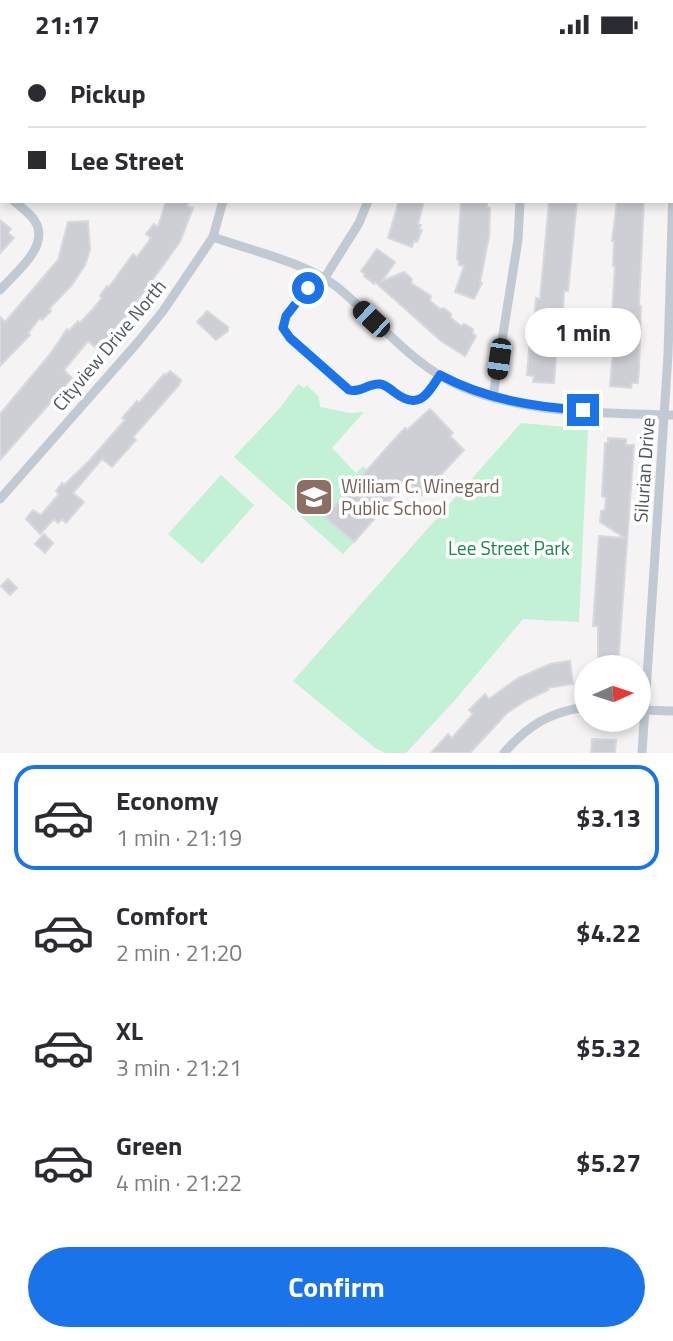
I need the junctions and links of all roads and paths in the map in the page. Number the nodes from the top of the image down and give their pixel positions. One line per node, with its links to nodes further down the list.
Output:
1 (16, 203): 8 (street)
2 (222, 203): 6 (street, Cityview Drive North)
3 (367, 203): 7 (street)
4 (520, 203): 10 (street)
5 (673, 203): 11 (street, Silurian Drive)
6 (213, 237): 7 (street); 12 (street, Cityview Drive North)
7 (321, 277): 9 (street); 9 (lane)
8 (0, 290)
9 (440, 375): 10 (street)
10 (493, 397): 11 (street)
11 (669, 415): 13 (street, Silurian Drive)
12 (0, 499)
13 (647, 655)
14 (574, 709): 18 (street)
15 (651, 710): 16 (street)
16 (673, 711)
17 (642, 732): 19 (street, Silurian Drive)
18 (504, 753)
19 (642, 753)

